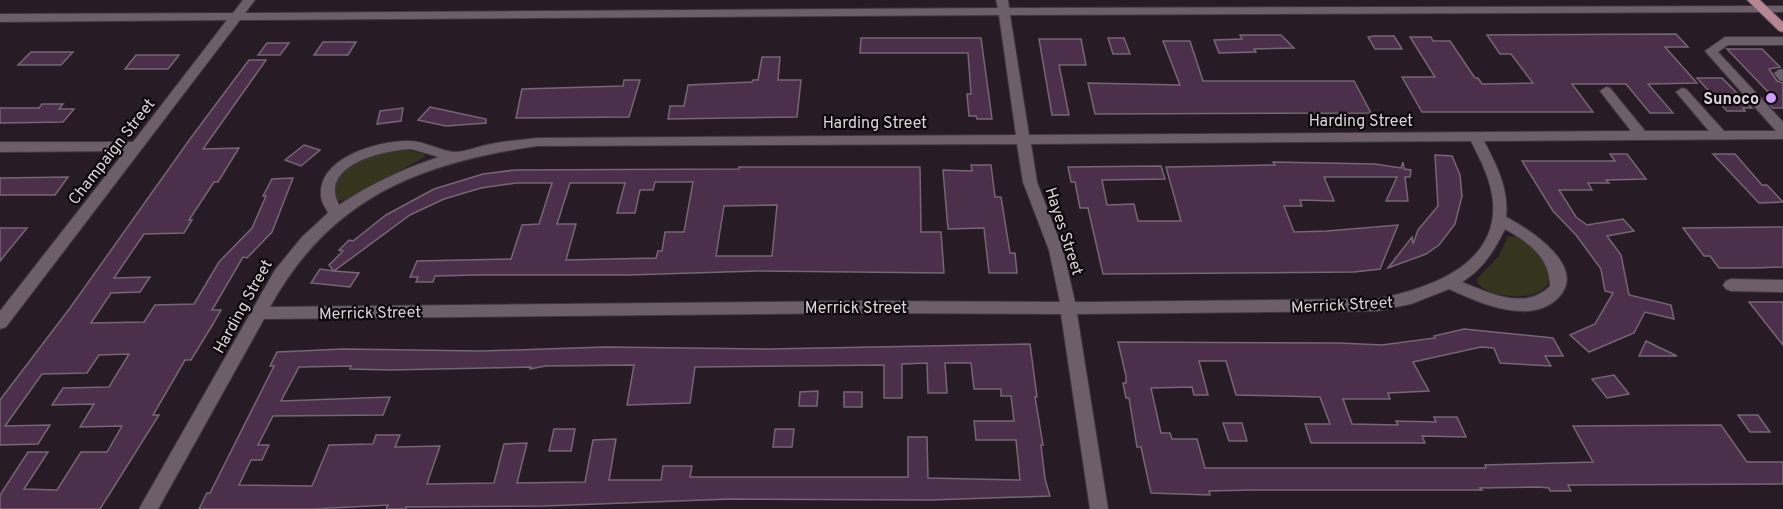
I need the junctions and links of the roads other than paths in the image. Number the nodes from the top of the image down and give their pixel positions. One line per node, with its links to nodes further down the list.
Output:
1 (249, 0): 6 (street, Champaign Street)
2 (1753, 0): 4 (main road)
3 (1003, 6): 4 (street); 6 (street); 19 (street, Hayes Street)
4 (1763, 9): 5 (street); 8 (main road)
5 (1783, 9)
6 (237, 16): 7 (street); 20 (street, Champaign Street)
7 (0, 18)
8 (1783, 28)
9 (1783, 41): 12 (street)
10 (1606, 91): 16 (street)
11 (1682, 92): 17 (street)
12 (1768, 113): 13 (street); 14 (street)
13 (1783, 113)
14 (1783, 130)
15 (1783, 135): 17 (street, Harding Street)
16 (1642, 136): 17 (street, Harding Street); 18 (street, Harding Street)
17 (1721, 136)
18 (1476, 138): 19 (street, Harding Street); 24 (street, Merrick Street)
19 (1023, 139): 22 (street, Harding Street); 28 (street, Hayes Street)
20 (138, 146): 21 (street); 30 (street, Champaign Street)
21 (0, 147)
22 (451, 156): 23 (street, Harding Street); 23 (street)
23 (336, 214): 29 (street, Harding Street)
24 (1499, 220): 25 (street, Merrick Street); 25 (street)
25 (1450, 283): 28 (street, Merrick Street)
26 (1731, 285): 27 (street)
27 (1783, 286)
28 (1068, 308): 29 (street, Merrick Street); 32 (street, Hayes Street)
29 (259, 313): 31 (street, Harding Street)
30 (2, 318)
31 (148, 509)
32 (1099, 509)

